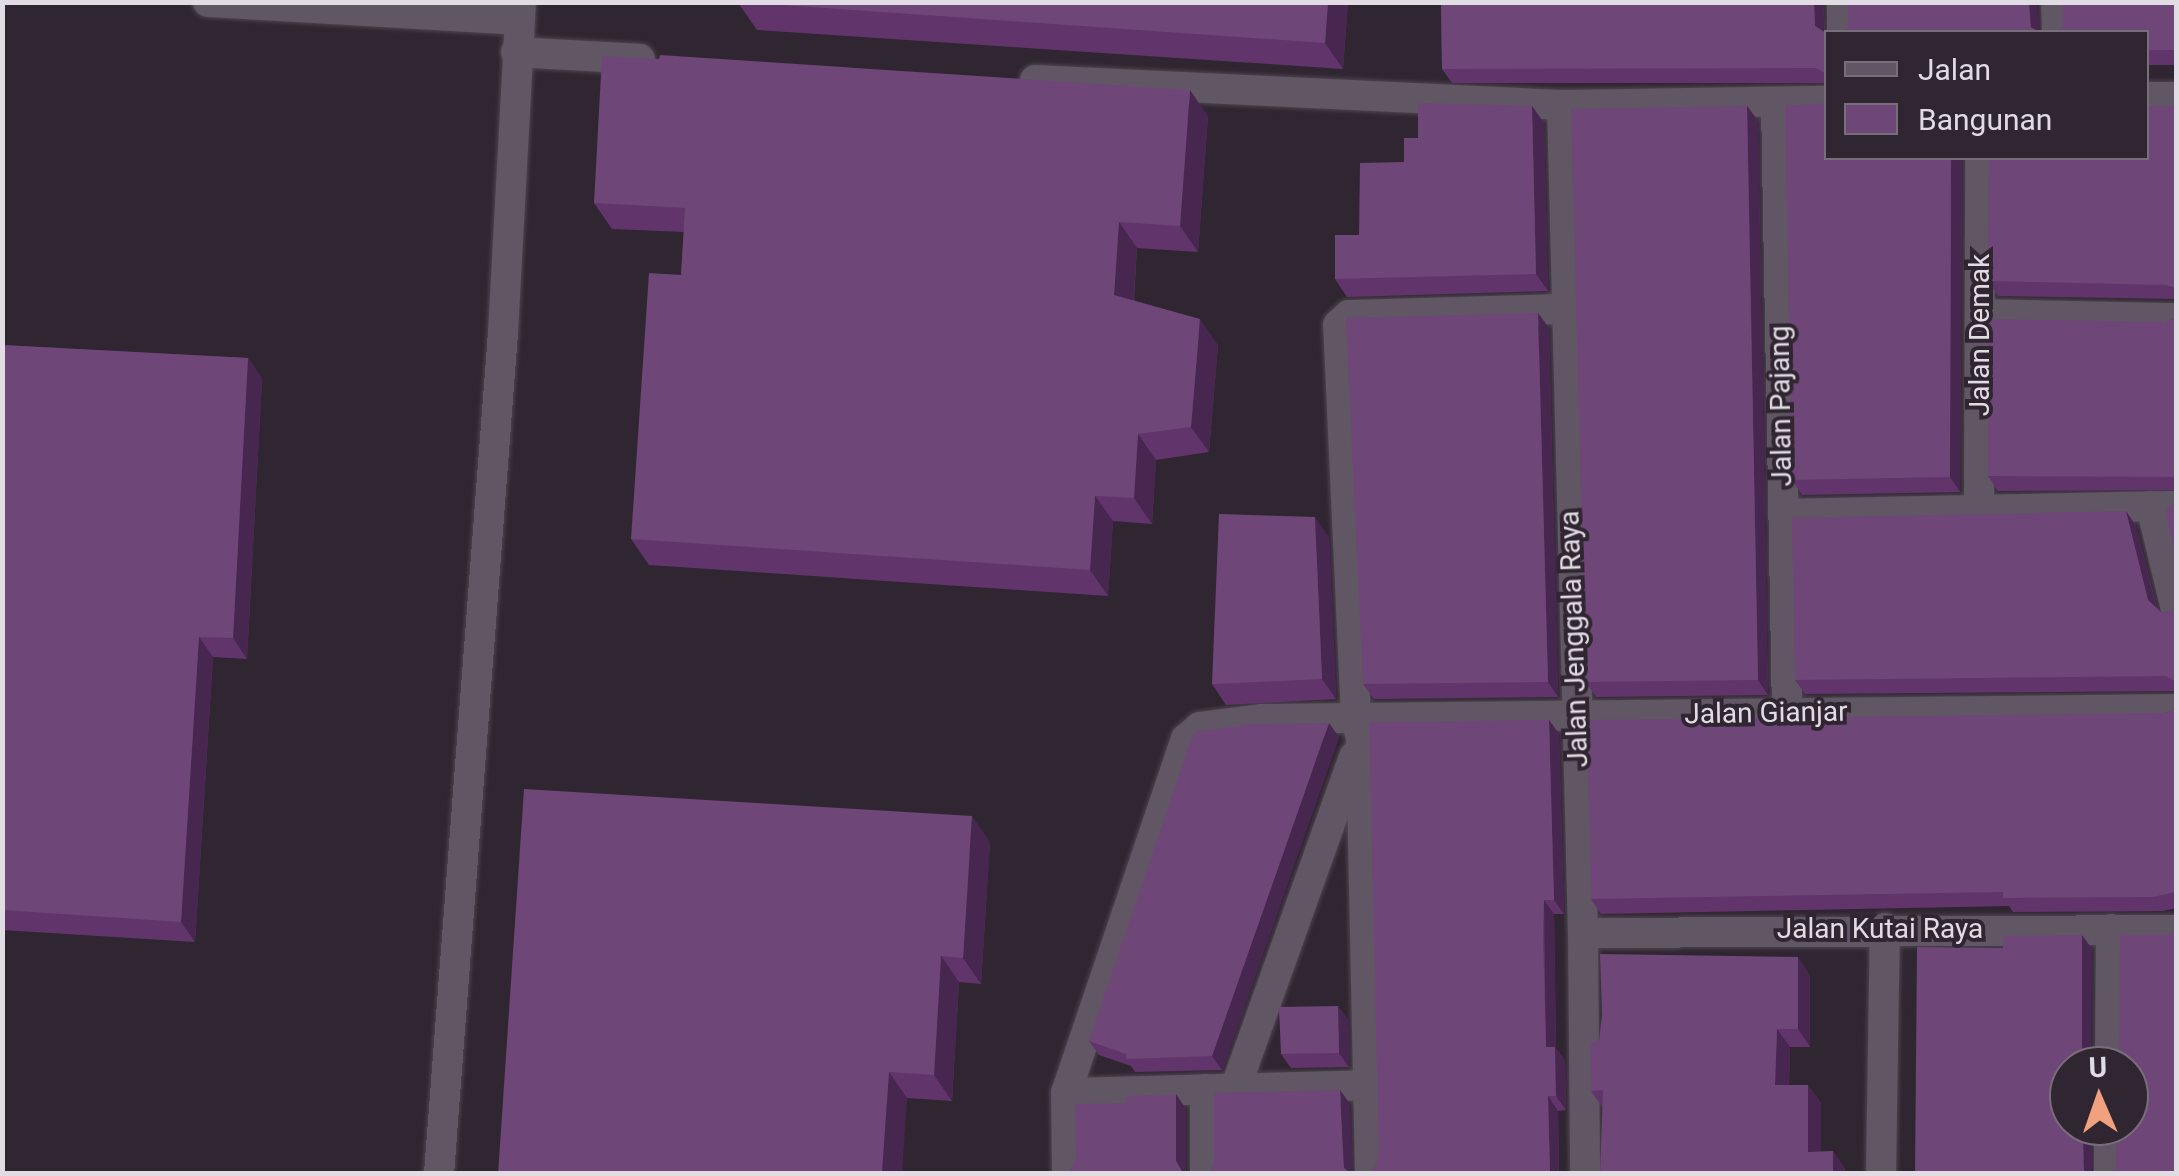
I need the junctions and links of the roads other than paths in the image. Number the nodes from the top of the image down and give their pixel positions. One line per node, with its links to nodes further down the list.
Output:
1 (208, 2): 4 (street)
2 (1842, 2): 5 (street)
3 (2056, 2): 6 (street)
4 (520, 12): 7 (street)
5 (1842, 30)
6 (2056, 30)
7 (516, 52): 8 (street); 37 (street)
8 (667, 60)
9 (1006, 79): 14 (street)
10 (2149, 97): 11 (street)
11 (2176, 97)
12 (1824, 101): 13 (street)
13 (1776, 102): 14 (street); 21 (street, Jalan Pajang)
14 (1562, 105): 16 (street, Jalan Jenggala Raya)
15 (1980, 160): 17 (street, Jalan Demak)
16 (1564, 309): 25 (street, Jalan Jenggala Raya); 26 (street)
17 (1981, 314): 18 (street); 20 (street, Jalan Demak)
18 (2176, 318)
19 (2164, 506): 20 (street); 22 (street)
20 (1978, 513): 21 (street)
21 (1783, 514): 24 (street, Jalan Pajang)
22 (2176, 608)
23 (2176, 709): 24 (street, Jalan Gianjar)
24 (1786, 711): 25 (street, Jalan Gianjar)
25 (1576, 717): 26 (street, Jalan Gianjar); 30 (street, Jalan Jenggala Raya)
26 (1359, 728): 32 (street); 34 (street); 35 (street, Jalan Gianjar)
27 (1884, 928): 28 (street, Jalan Kutai Raya); 30 (street, Jalan Kutai Raya); 42 (street)
28 (2111, 929): 29 (street, Jalan Kutai Raya); 31 (street)
29 (2176, 930)
30 (1583, 932): 41 (street, Jalan Jenggala Raya)
31 (2110, 1046)
32 (1368, 1085): 34 (street); 40 (street)
33 (1205, 1089): 34 (street); 35 (street); 39 (street)
34 (1236, 1089)
35 (1066, 1093): 38 (street, Jalan Gianjar)
36 (2109, 1146): 43 (street)
37 (439, 1174)
38 (1067, 1174)
39 (1205, 1174)
40 (1370, 1174)
41 (1585, 1174)
42 (1881, 1174)
43 (2109, 1174)

